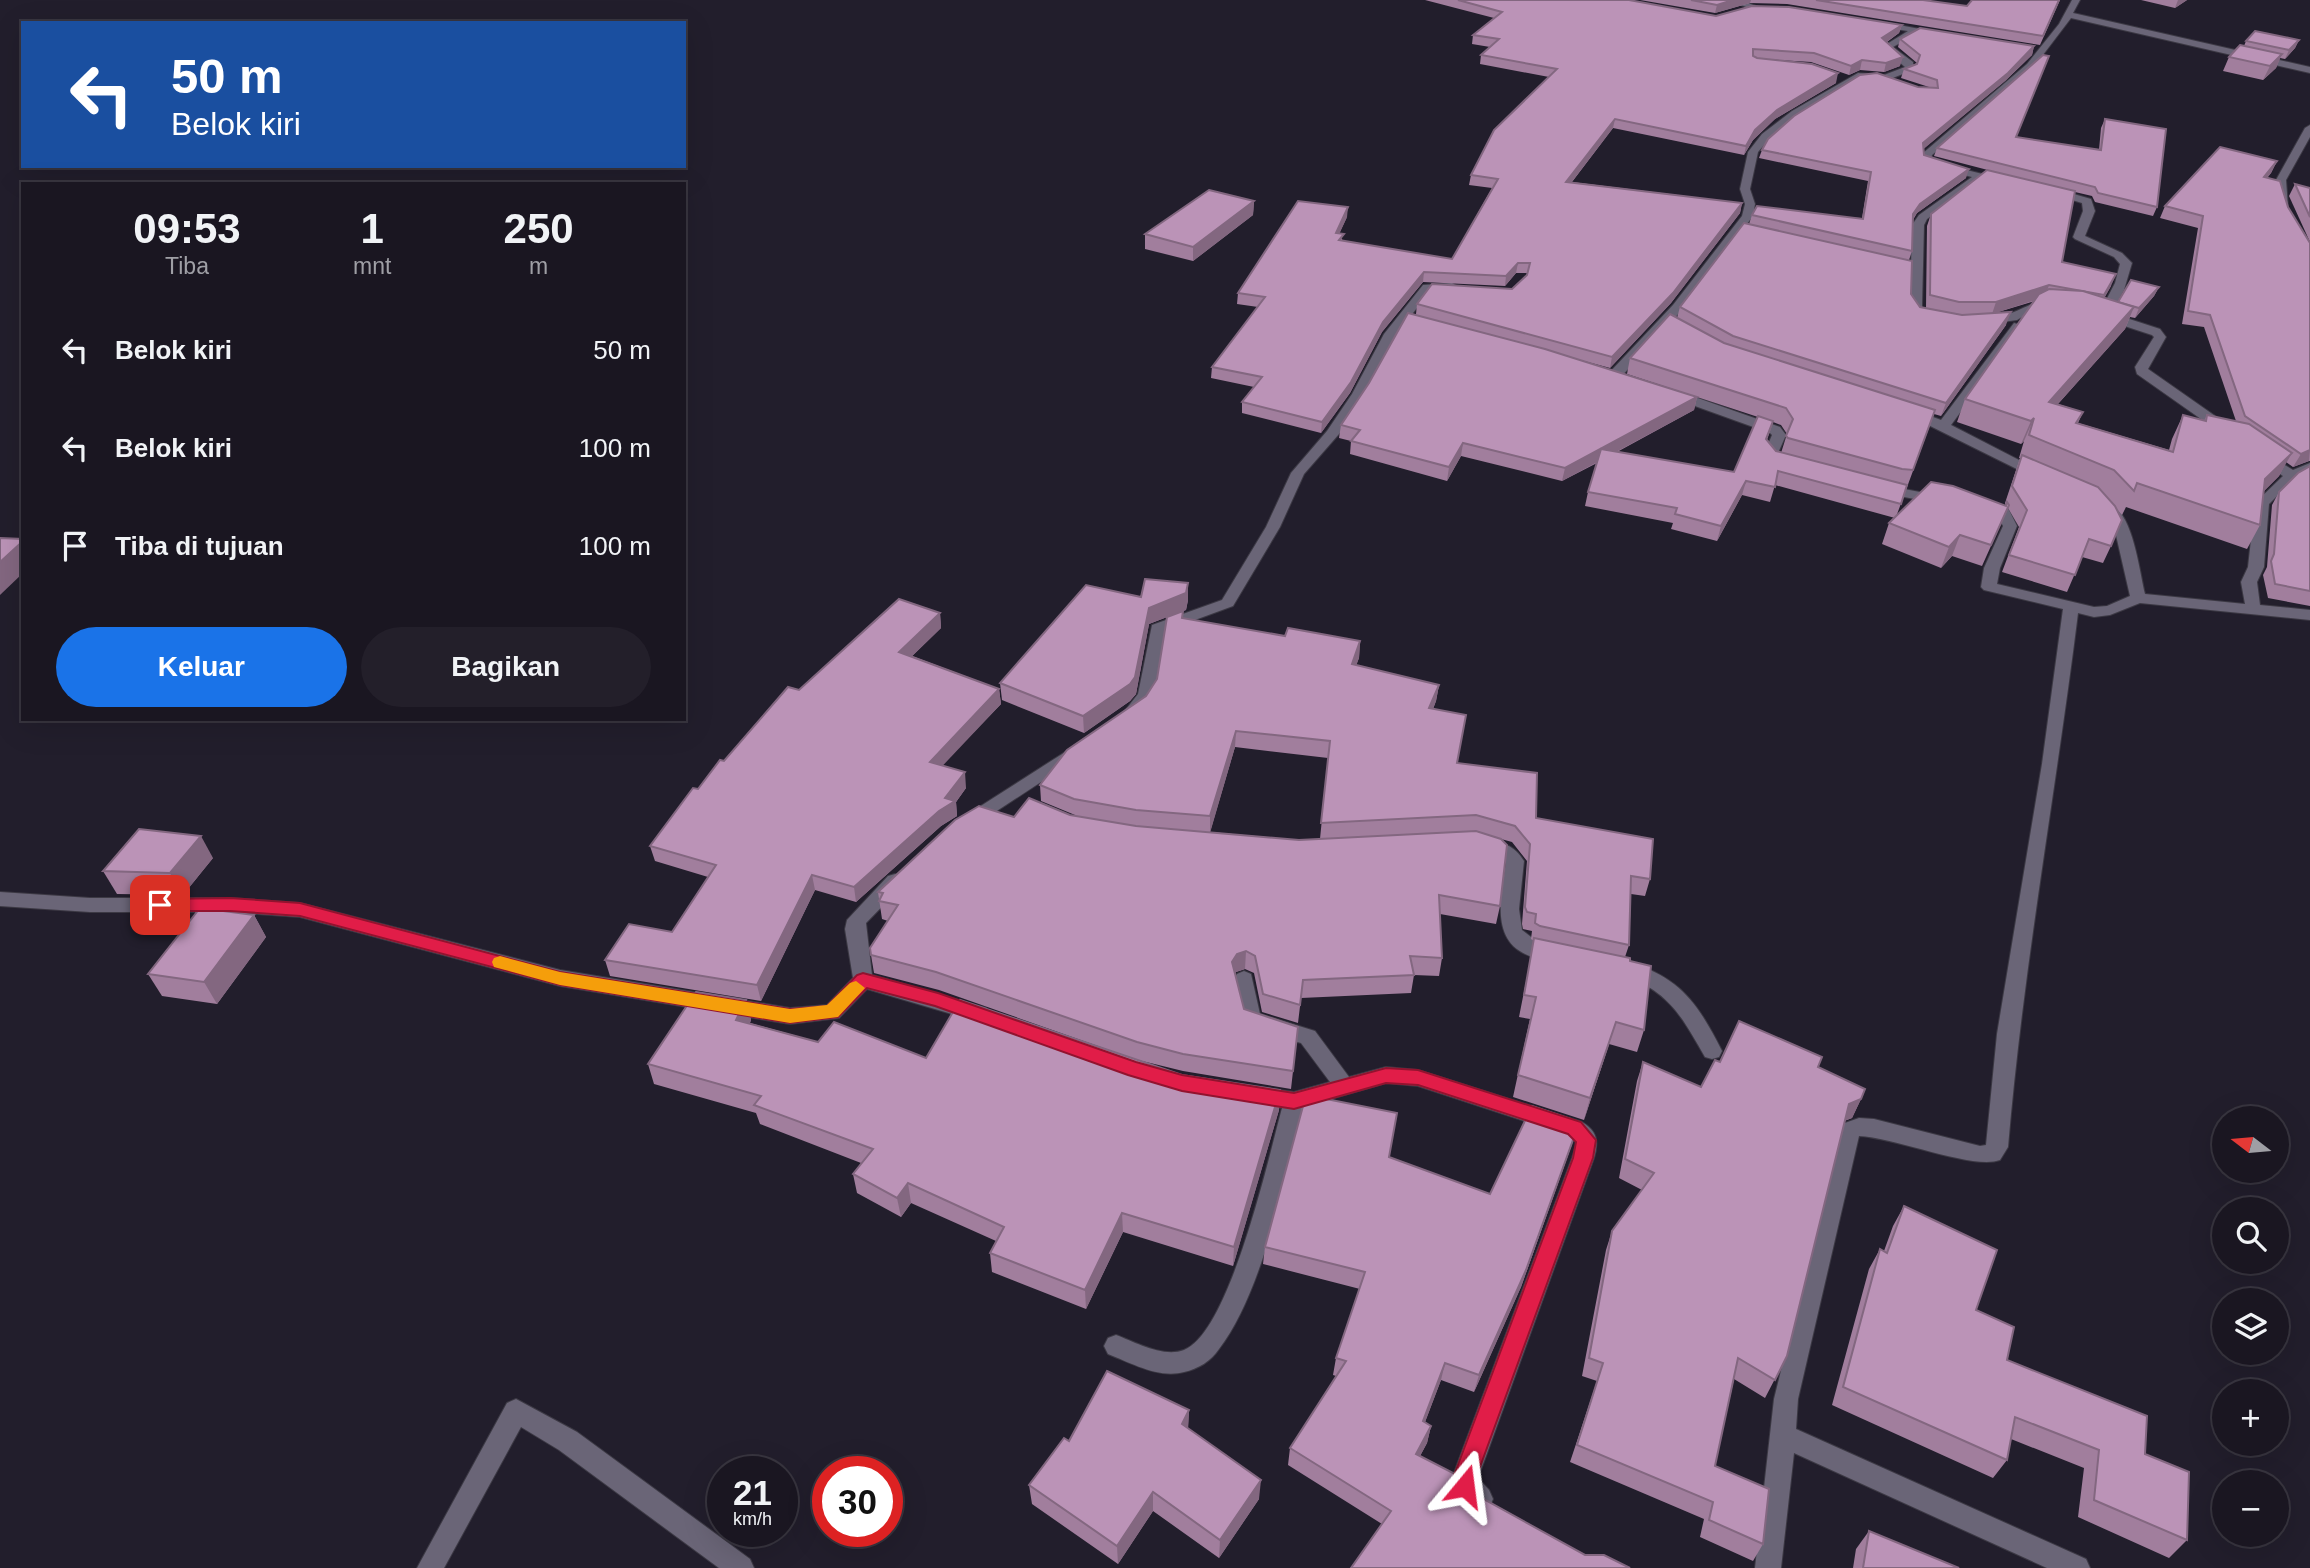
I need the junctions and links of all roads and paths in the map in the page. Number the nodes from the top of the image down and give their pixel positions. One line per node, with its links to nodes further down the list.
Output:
1 (1731, 0): 3 (street)
2 (2076, 0): 6 (street)
3 (1760, 9): 4 (street); 5 (street)
4 (1774, 9)
5 (1733, 14)
6 (2070, 15): 11 (street); 12 (street)
7 (1865, 22): 8 (street)
8 (1917, 30): 9 (street); 14 (street)
9 (1943, 34)
10 (2031, 48): 11 (street)
11 (2044, 51): 18 (street)
12 (2310, 70)
13 (1836, 77): 15 (street)
14 (1885, 78): 15 (street); 16 (street)
15 (1849, 81): 22 (street)
16 (1908, 86)
17 (2310, 128): 21 (street)
18 (1980, 176): 19 (street); 25 (street)
19 (2021, 184)
20 (2035, 187): 30 (street)
21 (2288, 216)
22 (1737, 228): 23 (street); 32 (street)
23 (1750, 231)
24 (1904, 266): 25 (street)
25 (1917, 269): 31 (street)
26 (1468, 289): 51 (street)
27 (2070, 307): 29 (street)
28 (2084, 310): 30 (street)
29 (2025, 312): 33 (street); 38 (street)
30 (2103, 314): 41 (street)
31 (1945, 319)
32 (1665, 320): 34 (street); 35 (street)
33 (1979, 320)
34 (1680, 331)
35 (1614, 376)
36 (1664, 390): 39 (street)
37 (1889, 406): 38 (street)
38 (1945, 425): 42 (street)
39 (1802, 467)
40 (2310, 467): 41 (street)
41 (2292, 476): 49 (street)
42 (2052, 481)
43 (1872, 486): 45 (street)
44 (2097, 499): 47 (street)
45 (1950, 501)
46 (1975, 504): 48 (street)
47 (2138, 598): 48 (street); 49 (street)
48 (2071, 608): 69 (street)
49 (2253, 608): 50 (street)
50 (2310, 615)
51 (1120, 721)
52 (1089, 742): 53 (street)
53 (1007, 797): 54 (street); 55 (street)
54 (1033, 808)
55 (961, 826)
56 (1473, 840): 59 (street)
57 (911, 866): 62 (street)
58 (0, 900): 62 (street)
59 (1571, 958)
60 (1611, 966): 64 (street)
61 (1244, 979): 65 (street)
62 (863, 980): 63 (street)
63 (998, 1020)
64 (1712, 1051)
65 (1345, 1086): 67 (street); 70 (street)
66 (1234, 1093): 67 (street)
67 (1294, 1101): 68 (street)
68 (1116, 1346)
69 (1783, 1436): 73 (street); 74 (street)
70 (1494, 1507)
71 (430, 1568): 72 (street)
72 (741, 1568)
73 (1768, 1568)
74 (2077, 1568)

